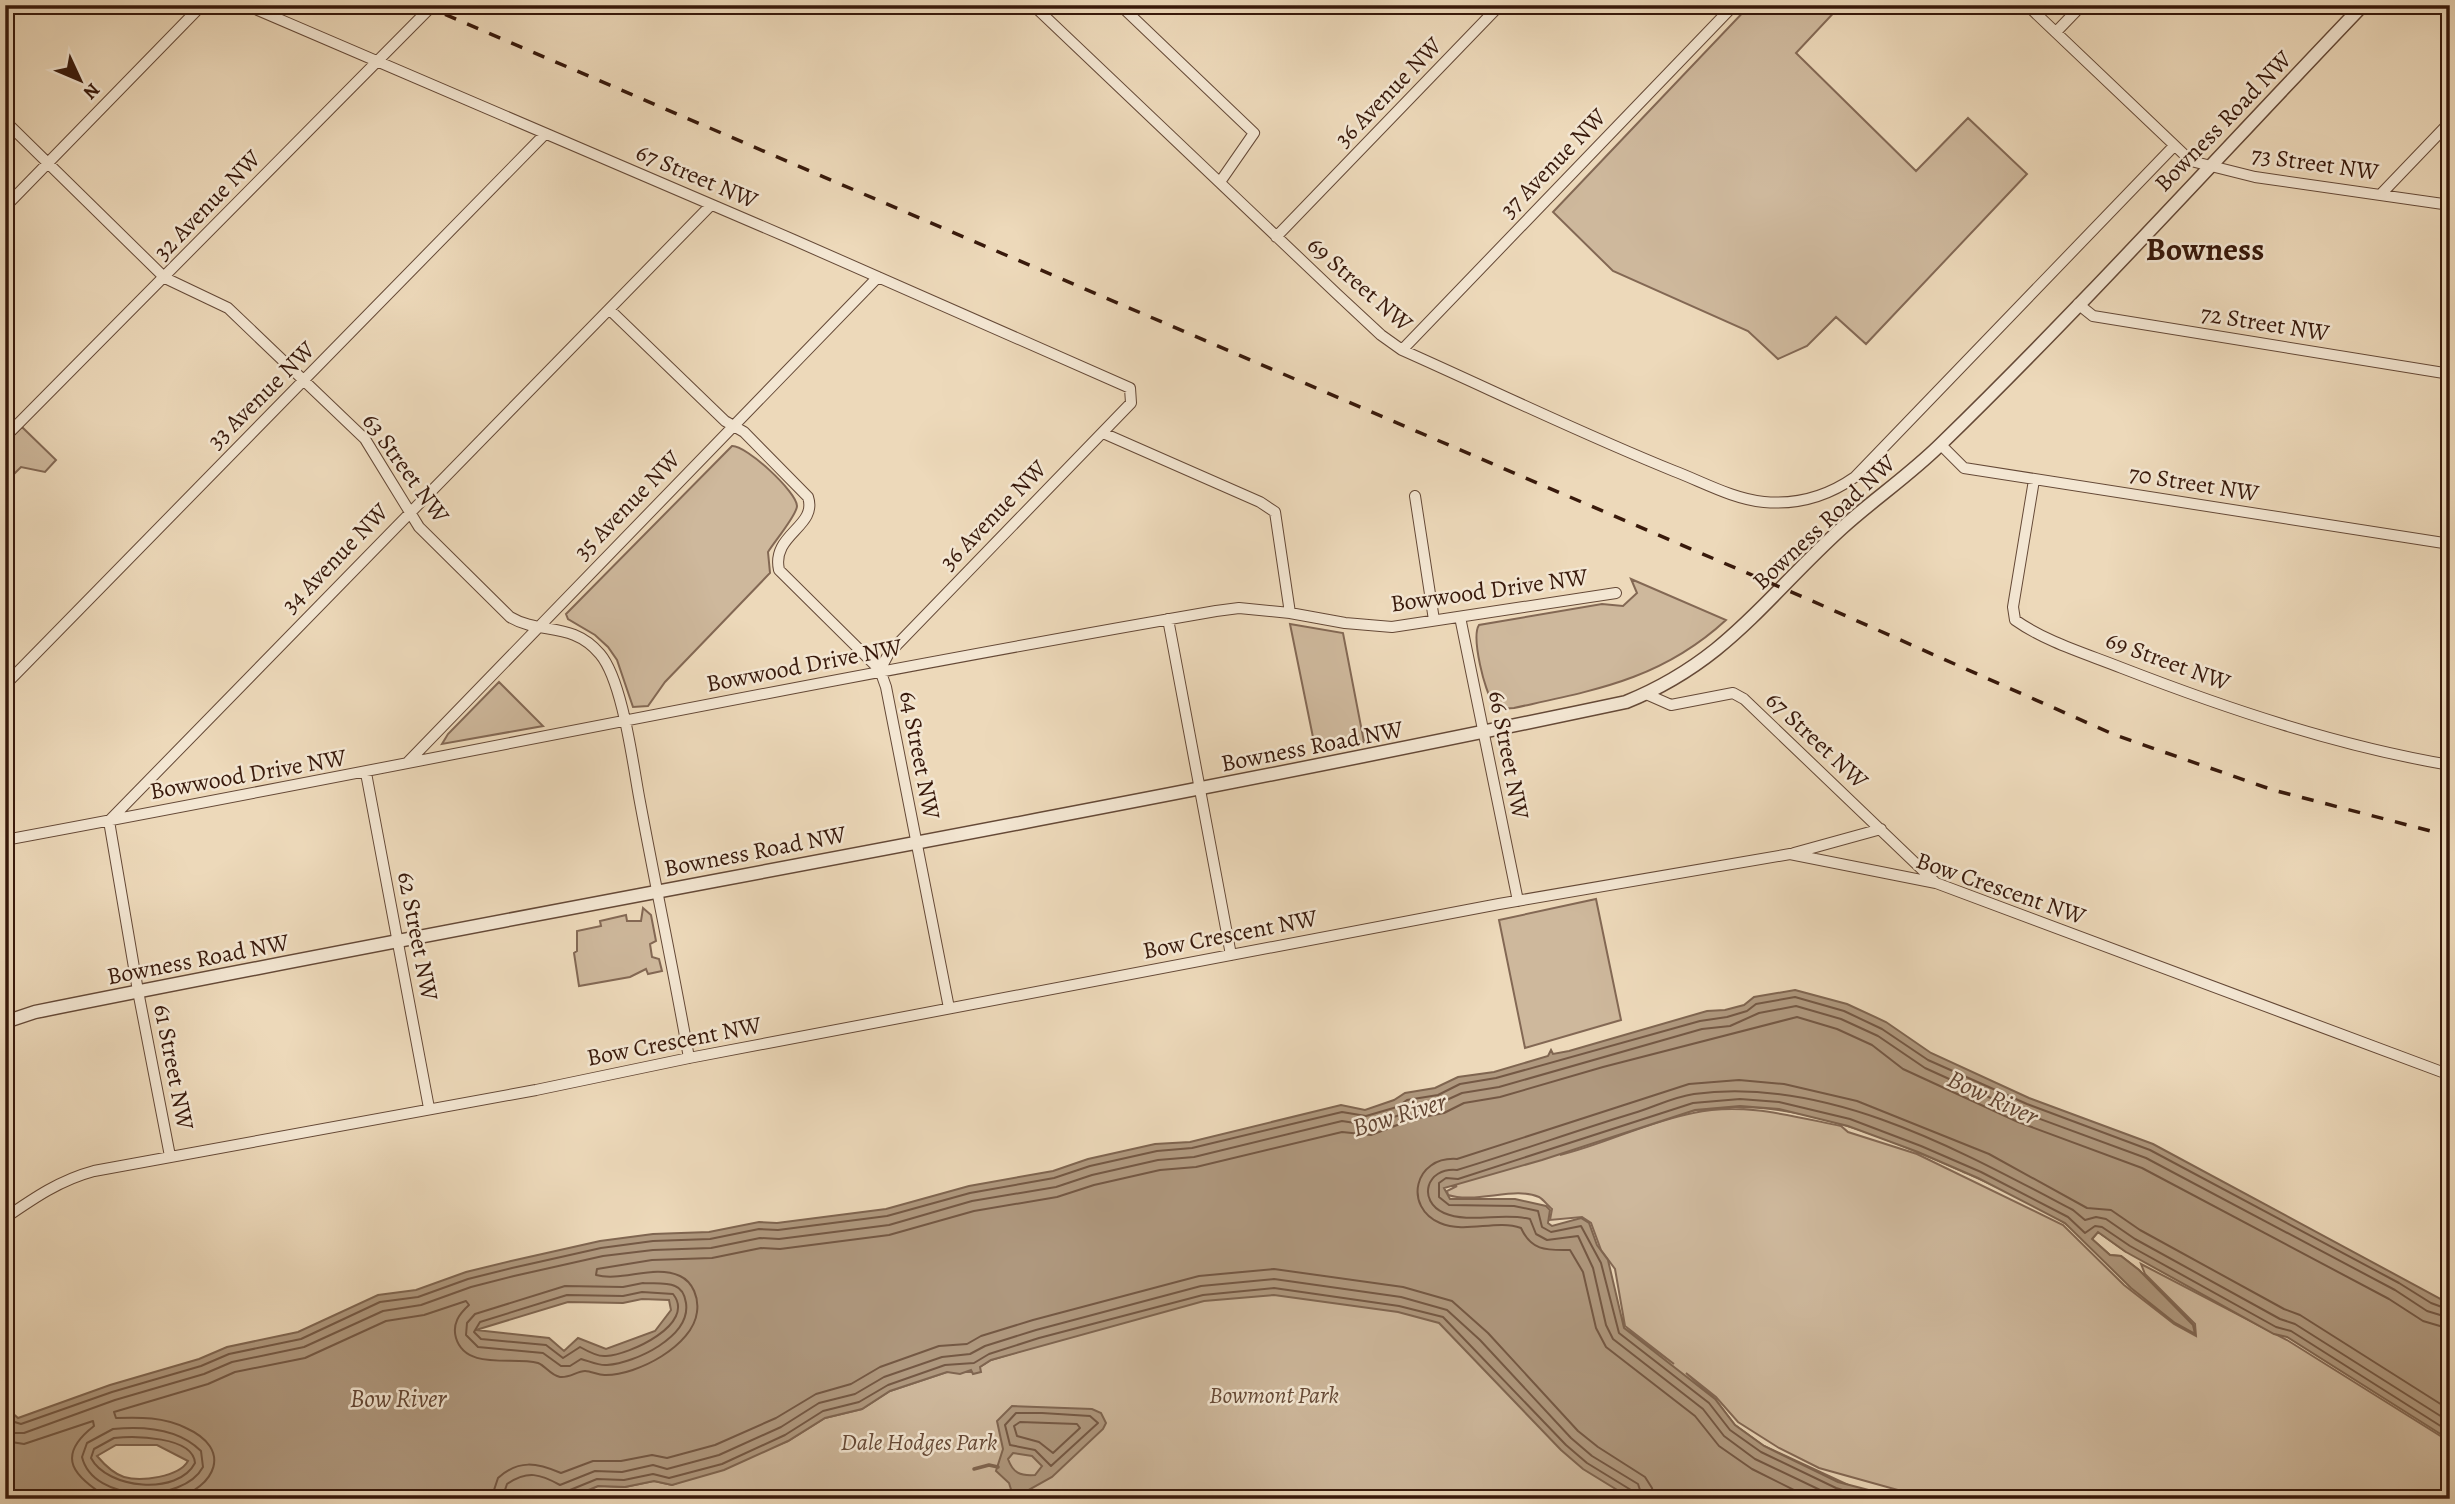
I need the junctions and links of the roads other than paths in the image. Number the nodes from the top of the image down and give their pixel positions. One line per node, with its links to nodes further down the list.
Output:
1 (202, 5): 17 (street)
2 (246, 5): 12 (street, 67 Street NW)
3 (433, 5): 12 (street, 32 Avenue NW)
4 (1033, 5): 19 (street, 69 Street NW)
5 (1120, 5): 19 (street)
6 (1500, 5): 24 (street, 36 Avenue NW)
7 (1734, 5): 29 (street, 37 Avenue NW)
8 (2027, 5): 11 (street, 73 Street NW)
9 (2082, 5): 11 (street)
10 (2362, 5): 18 (street, Bowness Road NW)
11 (2056, 33): 16 (street, 73 Street NW)
12 (376, 62): 15 (street, 67 Street NW); 26 (street, 32 Avenue NW)
13 (5, 121): 17 (street, 63 Street NW)
14 (2450, 122): 20 (street)
15 (545, 134): 22 (street, 67 Street NW); 31 (street, 33 Avenue NW)
16 (2173, 147): 18 (street, 73 Street NW); 39 (street, Bowness Road NW)
17 (48, 163): 23 (street); 26 (street, 63 Street NW)
18 (2209, 166): 20 (street, 73 Street NW); 27 (street, Bowness Road NW)
19 (1220, 182): 24 (street, 69 Street NW)
20 (2382, 193): 21 (street, 73 Street NW)
21 (2450, 205)
22 (710, 206): 25 (street, 67 Street NW); 28 (street, 34 Avenue NW)
23 (5, 207)
24 (1276, 237): 29 (street, 69 Street NW)
25 (878, 277): 32 (street, 67 Street NW); 33 (street, 35 Avenue NW)
26 (165, 278): 31 (street, 63 Street NW); 34 (street, 32 Avenue NW)
27 (2078, 304): 30 (street, 72 Street NW); 36 (street, Bowness Road NW)
28 (611, 311): 33 (street, 64 Street NW); 40 (street, 34 Avenue NW)
29 (1402, 350): 39 (street, 69 Street NW)
30 (2450, 374)
31 (305, 381): 40 (street, 63 Street NW); 49 (street, 33 Avenue NW)
32 (1130, 388): 35 (street, 36 Avenue NW)
33 (733, 426): 47 (street, 35 Avenue NW); 48 (street, 64 Street NW)
34 (9, 433)
35 (1103, 433): 43 (street); 48 (street, 36 Avenue NW)
36 (1941, 445): 37 (street, 70 Street NW); 50 (street, Bowness Road NW)
37 (2034, 480): 41 (street, 70 Street NW); 54 (street, 69 Street NW)
38 (1415, 496): 46 (street)
39 (1810, 498)
40 (412, 510): 47 (street, 63 Street NW); 57 (street, 34 Avenue NW)
41 (2450, 544)
42 (1616, 593): 44 (street, Bowwood Drive NW)
43 (1290, 613): 45 (street, Bowwood Drive NW); 46 (street, Bowwood Drive NW)
44 (1460, 617): 46 (street, Bowwood Drive NW); 52 (street, 66 Street NW)
45 (1168, 619): 48 (street, Bowwood Drive NW); 56 (street)
46 (1434, 621)
47 (539, 626): 51 (street, 63 Street NW); 53 (street, 35 Avenue NW)
48 (880, 670): 51 (street, Bowwood Drive NW); 60 (street, 64 Street NW)
49 (5, 685)
50 (1646, 694): 52 (street, Bowness Road NW); 58 (street, 67 Street NW)
51 (624, 723): 53 (street, Bowwood Drive NW); 63 (street, 63 Street NW)
52 (1483, 732): 56 (street, Bowness Road NW); 64 (street, 66 Street NW)
53 (407, 762): 55 (street, Bowwood Drive NW)
54 (2450, 765)
55 (366, 773): 57 (street, Bowwood Drive NW); 65 (street, 62 Street NW)
56 (1200, 790): 60 (street, Bowness Road NW); 66 (street)
57 (109, 821): 59 (street, Bowwood Drive NW); 67 (street, 61 Street NW)
58 (1881, 830): 61 (street); 62 (street, 67 Street NW)
59 (5, 840)
60 (916, 841): 63 (street, Bowness Road NW); 68 (street, 64 Street NW)
61 (1790, 854): 62 (street, Bow Crescent NW); 64 (street, Bow Crescent NW)
62 (1936, 883): 71 (street, Bow Crescent NW)
63 (657, 891): 65 (street, Bowness Road NW); 70 (street, 63 Street NW)
64 (1518, 901): 66 (street, Bow Crescent NW)
65 (398, 943): 67 (street, Bowness Road NW); 72 (street, 62 Street NW)
66 (1231, 955): 68 (street, Bow Crescent NW)
67 (138, 991): 69 (street, Bowness Road NW); 73 (street, 61 Street NW)
68 (949, 1008): 70 (street, Bow Crescent NW)
69 (5, 1022)
70 (689, 1058): 72 (street, Bow Crescent NW)
71 (2450, 1075)
72 (429, 1108): 73 (street, Bow Crescent NW)
73 (170, 1156): 74 (street, Bow Crescent NW)
74 (5, 1218)

